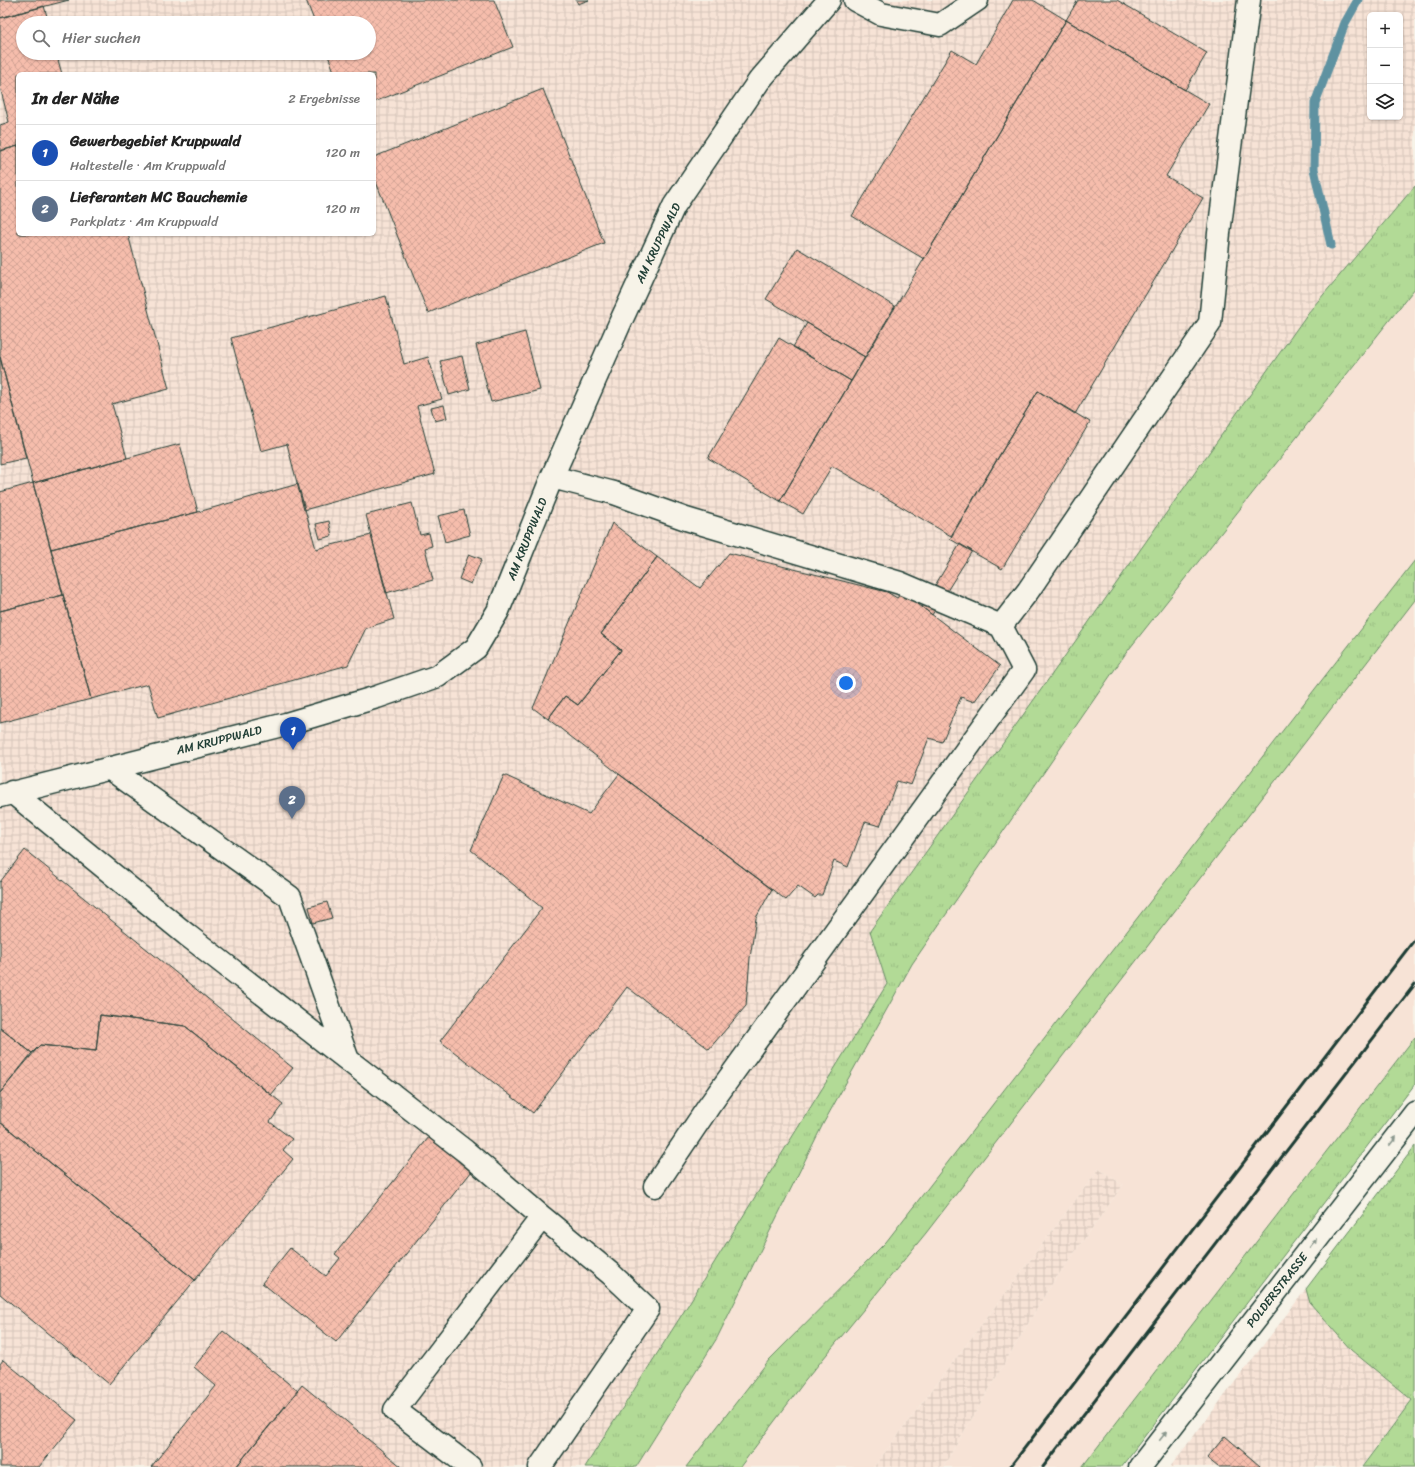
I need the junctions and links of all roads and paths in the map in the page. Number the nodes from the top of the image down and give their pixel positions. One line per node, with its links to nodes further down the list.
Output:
1 (829, 0): 5 (street, AM KRUPPWALD)
2 (855, 0): 3 (street)
3 (977, 0)
4 (1249, 0): 6 (street)
5 (552, 477): 6 (street); 7 (street, AM KRUPPWALD)
6 (1001, 626): 11 (street)
7 (109, 768): 8 (street, AM KRUPPWALD); 9 (street)
8 (6, 794): 9 (street)
9 (348, 1060): 12 (street)
10 (1415, 1113): 15 (street, POLDERSTRASSE, one-way to 10)
11 (655, 1186)
12 (542, 1217): 13 (street); 14 (street)
13 (470, 1467)
14 (540, 1467)
15 (1140, 1467)

